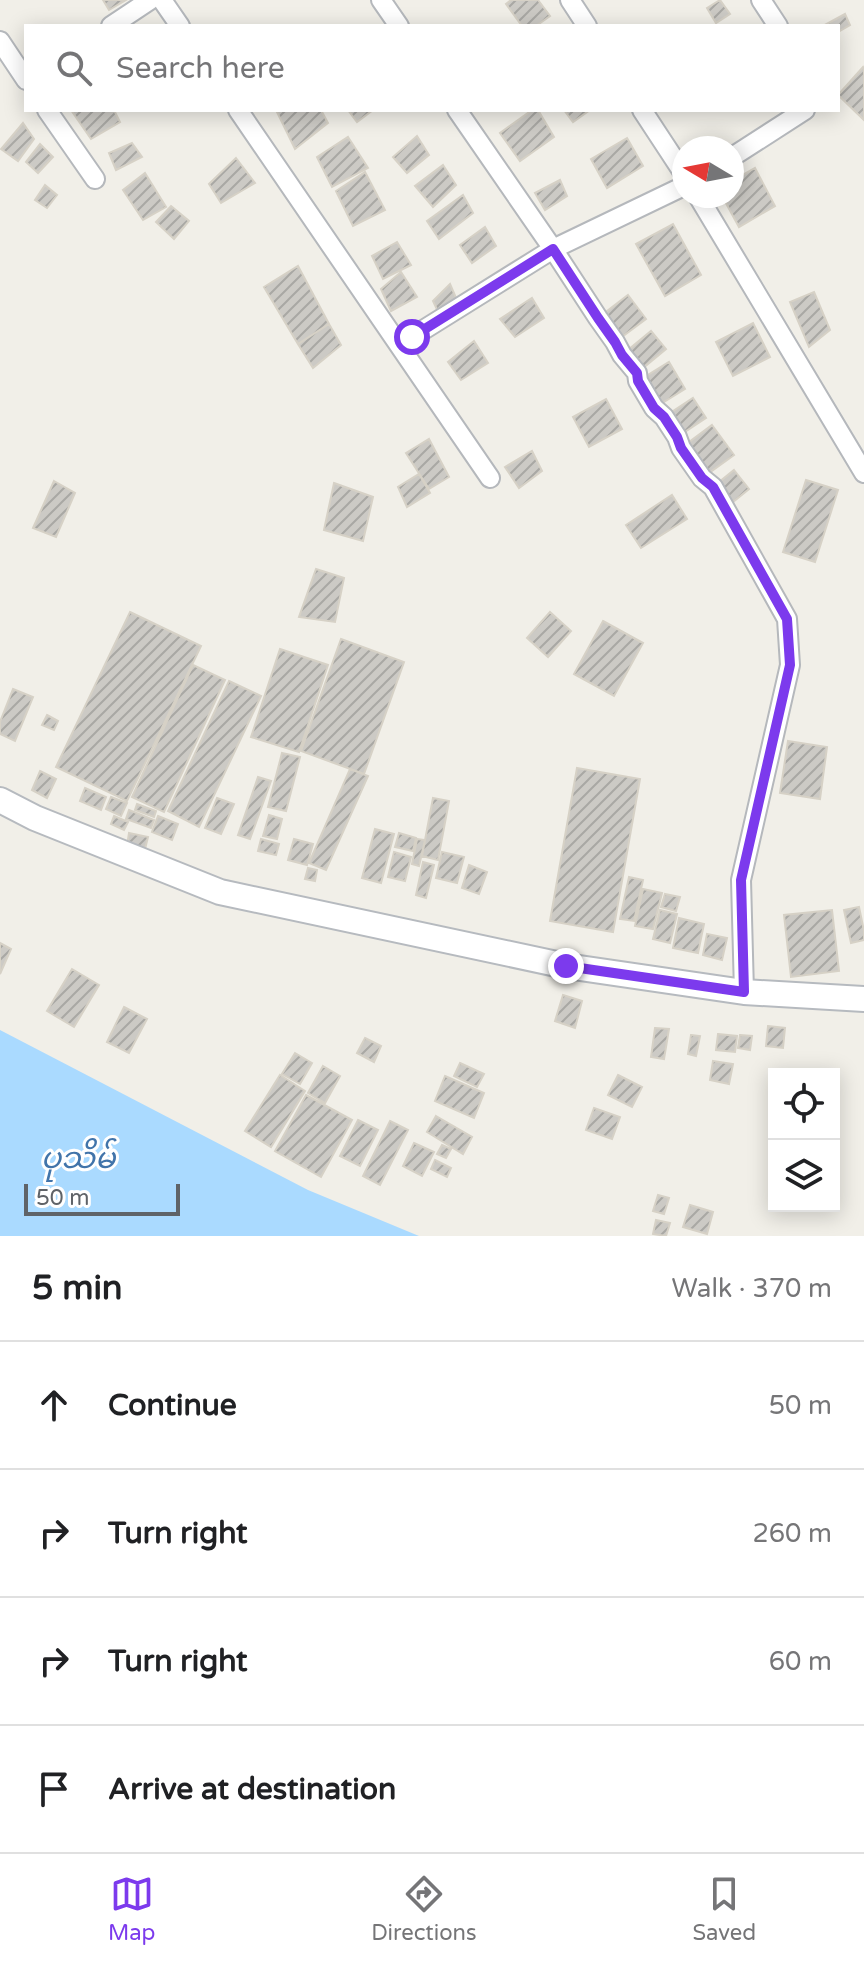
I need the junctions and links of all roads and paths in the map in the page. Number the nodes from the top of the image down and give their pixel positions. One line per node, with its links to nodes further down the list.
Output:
1 (150, 0): 6 (street)
2 (162, 0): 7 (street)
3 (381, 0): 8 (street)
4 (570, 0): 9 (street)
5 (761, 0): 10 (street)
6 (114, 24)
7 (179, 24)
8 (398, 24)
9 (586, 24)
10 (777, 24)
11 (0, 41): 12 (street)
12 (24, 77)
13 (48, 112): 20 (street)
14 (239, 112): 26 (street)
15 (458, 112): 23 (street)
16 (643, 112): 19 (street)
17 (802, 112): 18 (street)
18 (744, 149)
19 (672, 156)
20 (95, 179)
21 (672, 192): 23 (street)
22 (705, 208): 25 (street)
23 (553, 249): 24 (street); 28 (street)
24 (412, 337)
25 (864, 473)
26 (490, 478)
27 (0, 800): 28 (street)
28 (744, 992): 29 (street)
29 (864, 999)

